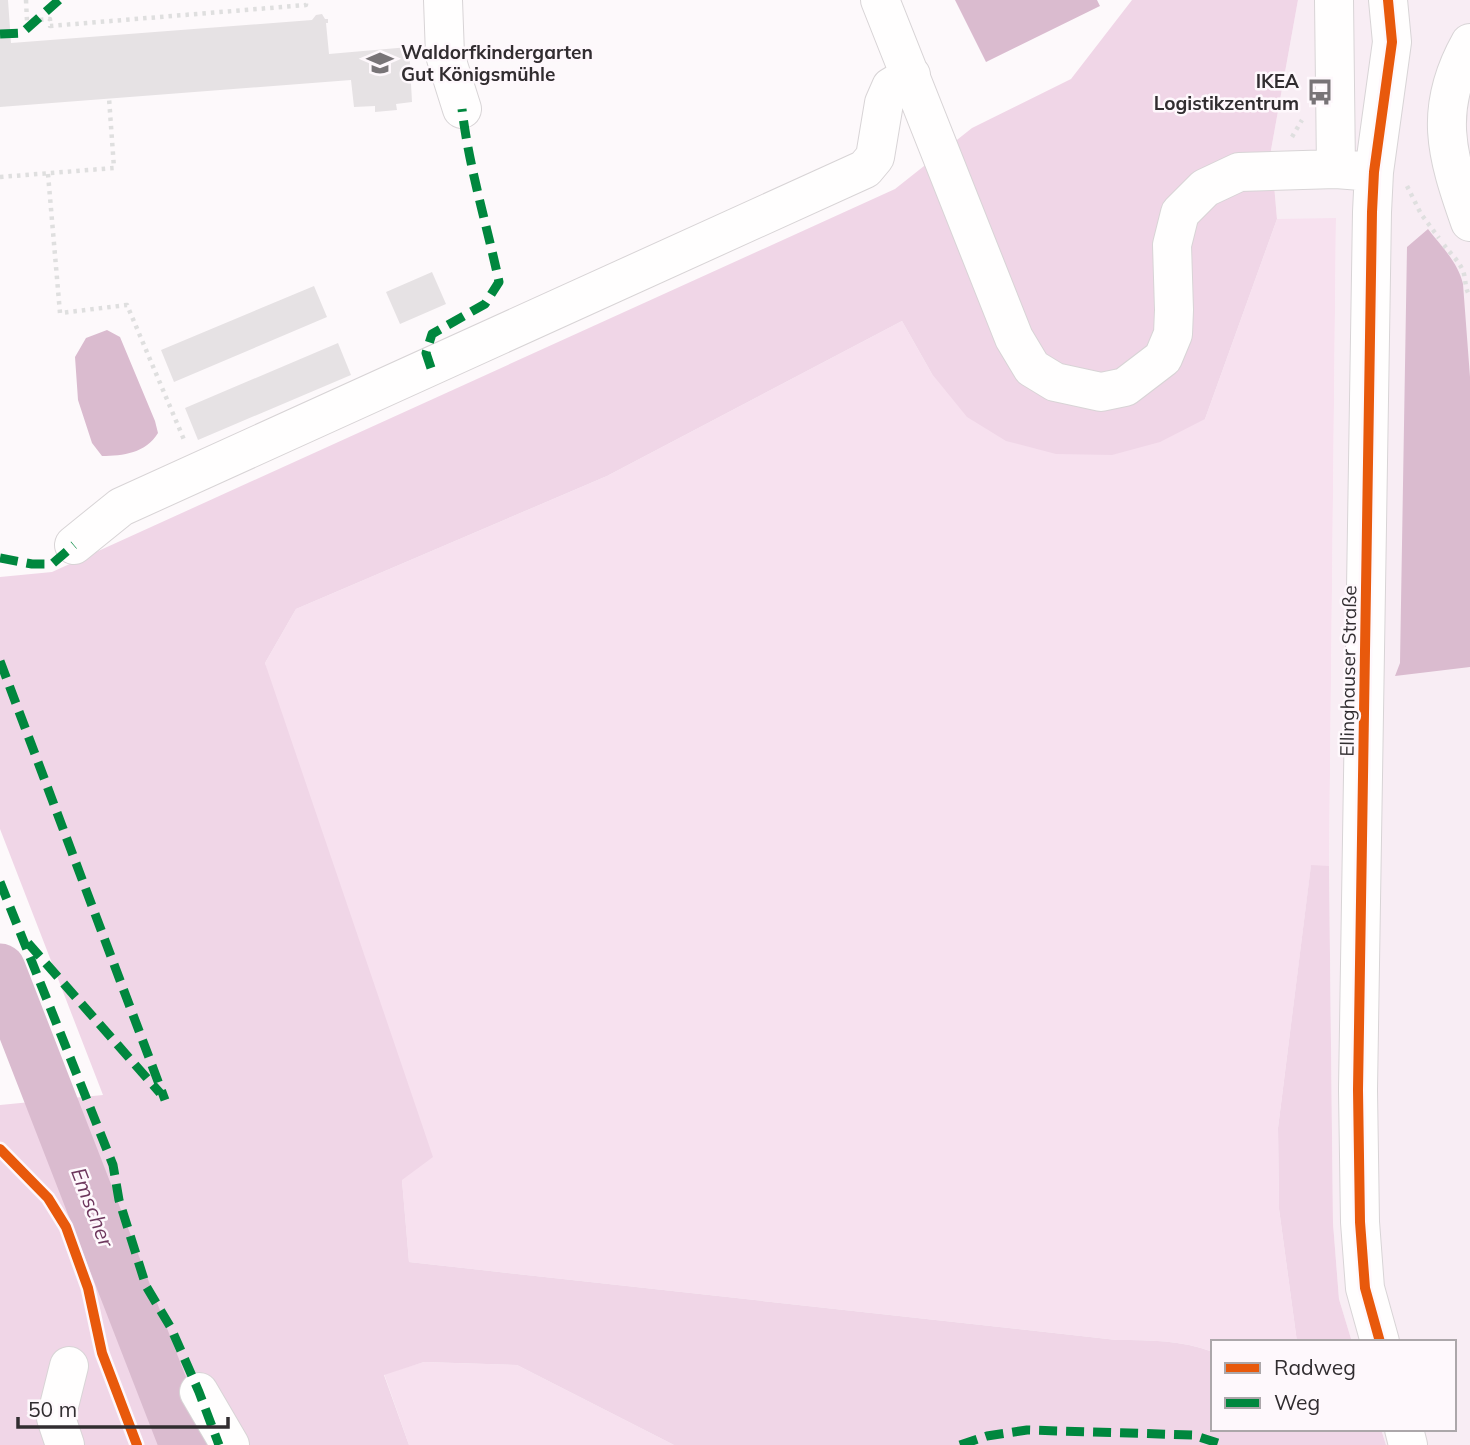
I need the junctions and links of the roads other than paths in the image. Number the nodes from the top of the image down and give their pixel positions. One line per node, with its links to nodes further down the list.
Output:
1 (443, 0): 7 (street)
2 (880, 0): 6 (street)
3 (1334, 0): 8 (street)
4 (1388, 0): 9 (street, Ellinghauser Straße)
5 (1470, 43): 10 (street)
6 (911, 75): 8 (street); 11 (street)
7 (462, 110)
8 (1336, 169): 9 (street)
9 (1374, 172): 12 (street, Ellinghauser Straße)
10 (1470, 222)
11 (74, 545)
12 (1379, 1340)
13 (69, 1366): 15 (street)
14 (199, 1392): 16 (street)
15 (65, 1445)
16 (230, 1445)

